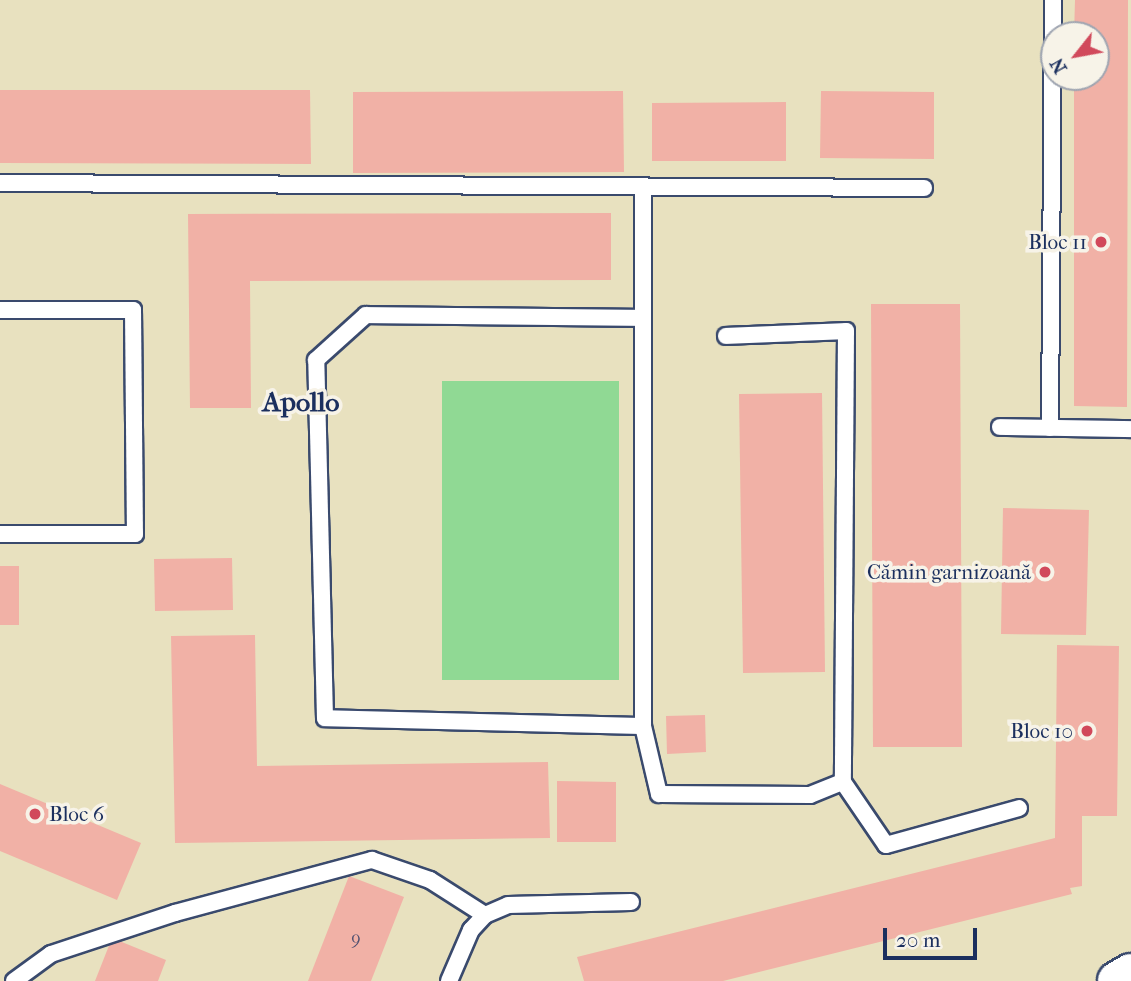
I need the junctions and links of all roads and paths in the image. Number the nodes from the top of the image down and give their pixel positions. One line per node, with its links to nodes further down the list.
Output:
1 (1053, 0): 9 (lane)
2 (0, 183): 3 (lane)
3 (643, 186): 4 (lane); 6 (lane)
4 (924, 188)
5 (0, 310): 11 (lane)
6 (643, 317): 12 (lane); 12 (lane)
7 (726, 336): 13 (lane)
8 (1000, 427): 9 (lane)
9 (1051, 428): 10 (lane)
10 (1131, 429)
11 (0, 534)
12 (643, 726): 13 (lane)
13 (843, 782): 14 (lane)
14 (1019, 808)
15 (631, 902): 16 (lane)
16 (485, 915): 18 (lane); 19 (lane)
17 (1131, 973): 20 (street)
18 (15, 981)
19 (449, 981)
20 (1117, 981)

